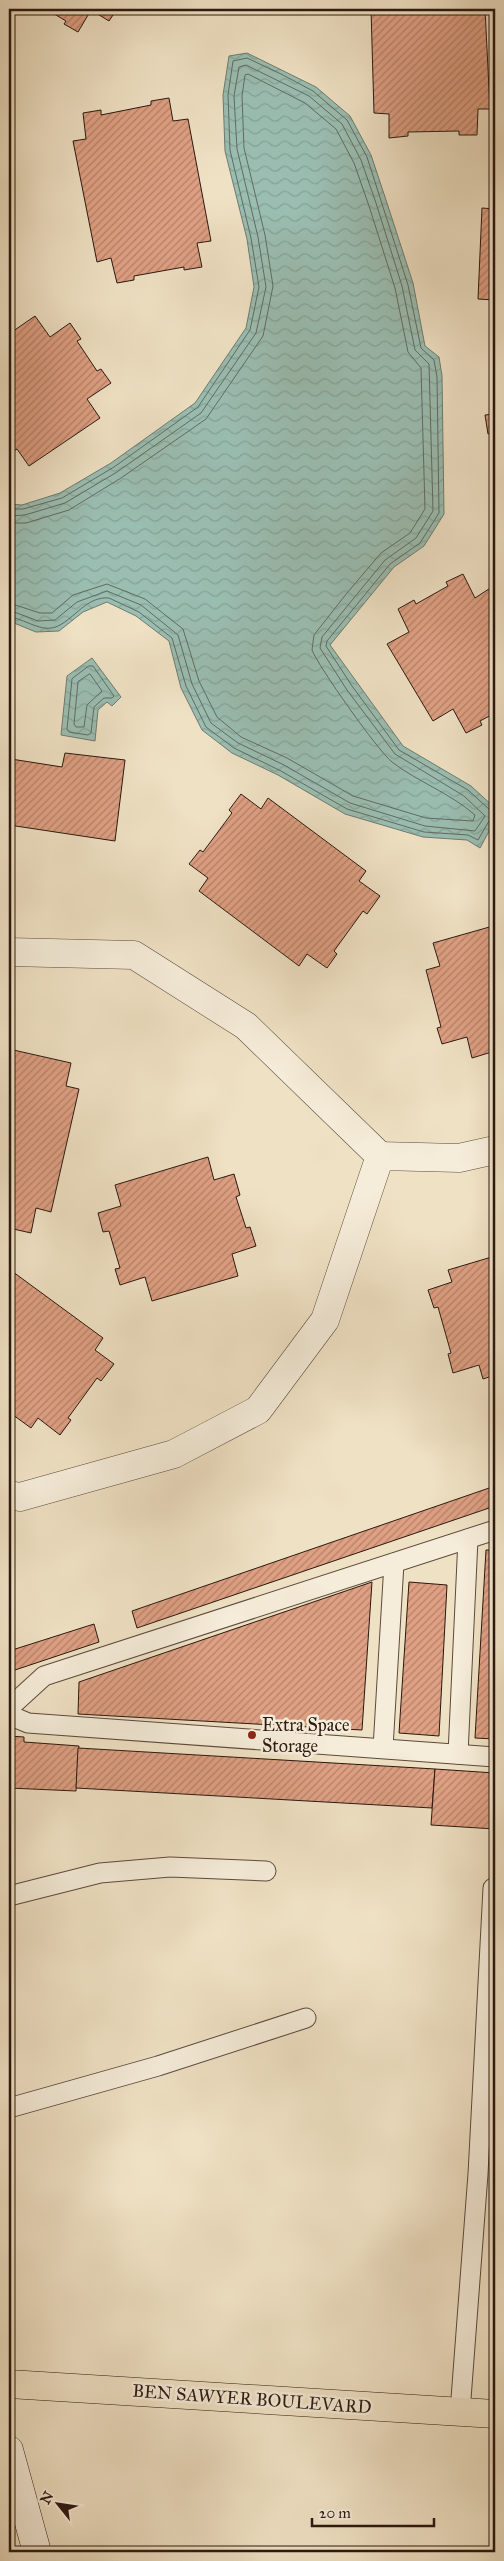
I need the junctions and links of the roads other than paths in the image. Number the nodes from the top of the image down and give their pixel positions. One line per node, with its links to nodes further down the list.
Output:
1 (9, 952): 3 (street)
2 (495, 1150): 3 (street)
3 (380, 1156): 4 (street)
4 (9, 1495)
5 (495, 1530): 6 (lane)
6 (468, 1539): 7 (lane); 11 (lane)
7 (394, 1563): 8 (lane); 10 (lane)
8 (9, 1708)
9 (9, 1715): 10 (lane)
10 (382, 1748): 11 (lane)
11 (458, 1754): 12 (lane)
12 (495, 1757)
13 (266, 1871): 15 (lane)
14 (493, 1888): 19 (lane)
15 (9, 1896)
16 (306, 2018): 17 (lane)
17 (9, 2108)
18 (9, 2384): 19 (main road, BEN SAWYER BOULEVARD)
19 (460, 2412): 20 (main road, BEN SAWYER BOULEVARD)
20 (495, 2414)
21 (9, 2450): 22 (street)
22 (37, 2552)

